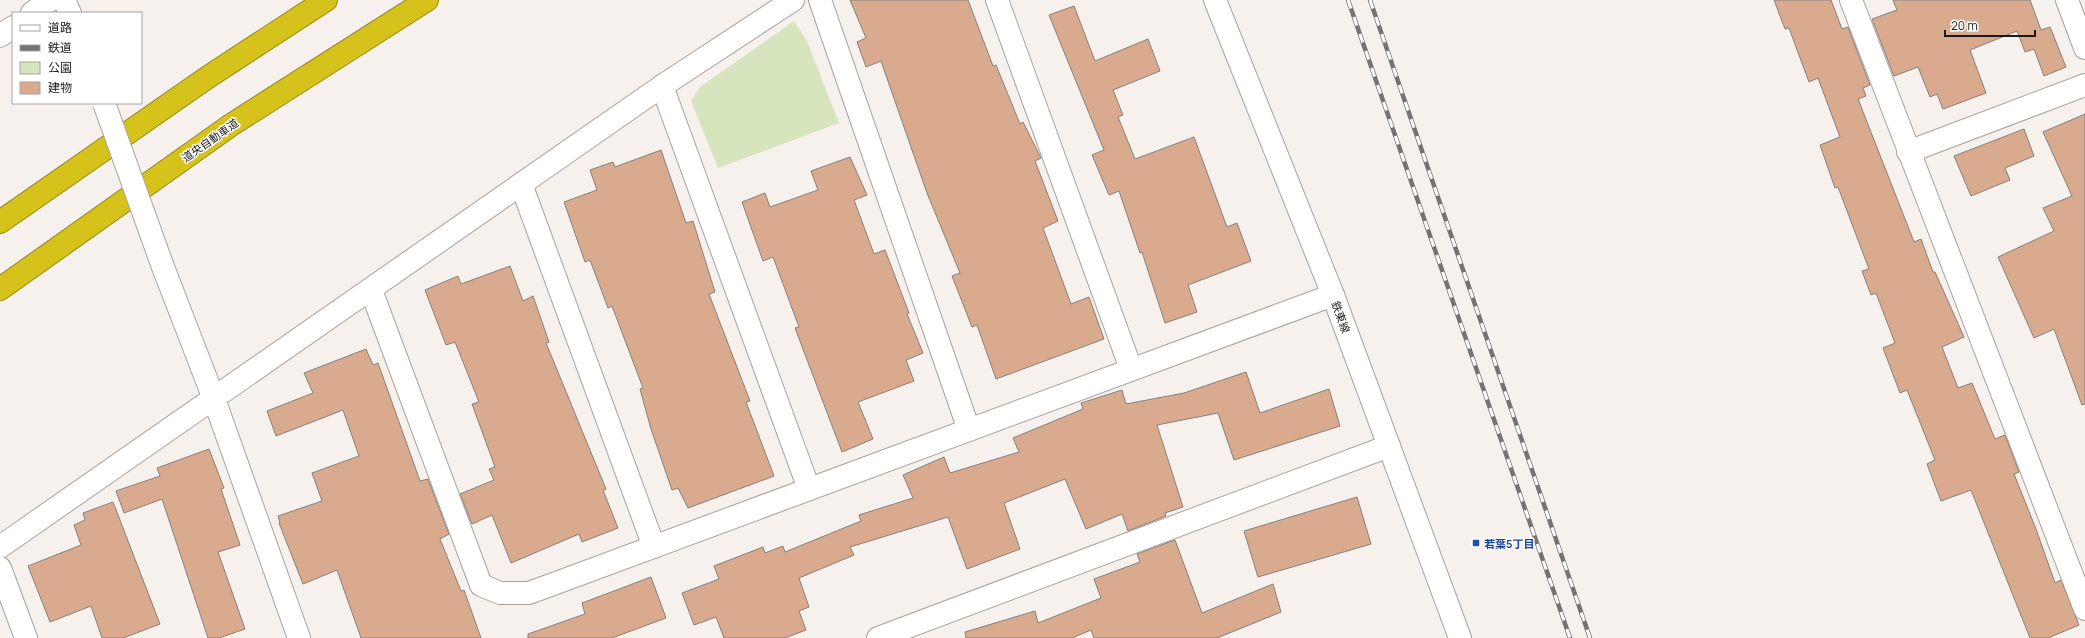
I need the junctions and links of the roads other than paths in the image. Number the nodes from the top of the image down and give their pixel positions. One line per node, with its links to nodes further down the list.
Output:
1 (50, 0): 11 (street)
2 (64, 0): 12 (street)
3 (326, 0): 21 (highway)
4 (427, 0): 22 (highway, 道央自動車道)
5 (793, 0): 17 (street)
6 (820, 0): 27 (street)
7 (997, 0): 25 (street)
8 (1215, 0): 24 (street, 鉄東線)
9 (1851, 0): 19 (street)
10 (2067, 0): 15 (street)
11 (33, 12)
12 (70, 12)
13 (12, 28): 14 (street)
14 (0, 36)
15 (2085, 48)
16 (2085, 85): 19 (street)
17 (662, 86): 20 (street); 29 (street)
18 (104, 104): 26 (street, bridge)
19 (1908, 152): 33 (street)
20 (521, 184): 23 (street); 31 (street)
21 (0, 222)
22 (0, 289)
23 (371, 290): 26 (street); 31 (street)
24 (1333, 295): 25 (street); 28 (street, 鉄東線)
25 (1131, 370): 27 (street)
26 (214, 399): 30 (street); 35 (street)
27 (968, 430): 29 (street)
28 (1389, 446): 36 (street); 37 (street, 鉄東線)
29 (809, 489): 31 (street)
30 (0, 547)
31 (654, 547)
32 (0, 568): 34 (street)
33 (2085, 609)
34 (26, 638)
35 (300, 638)
36 (878, 638)
37 (1460, 638)

